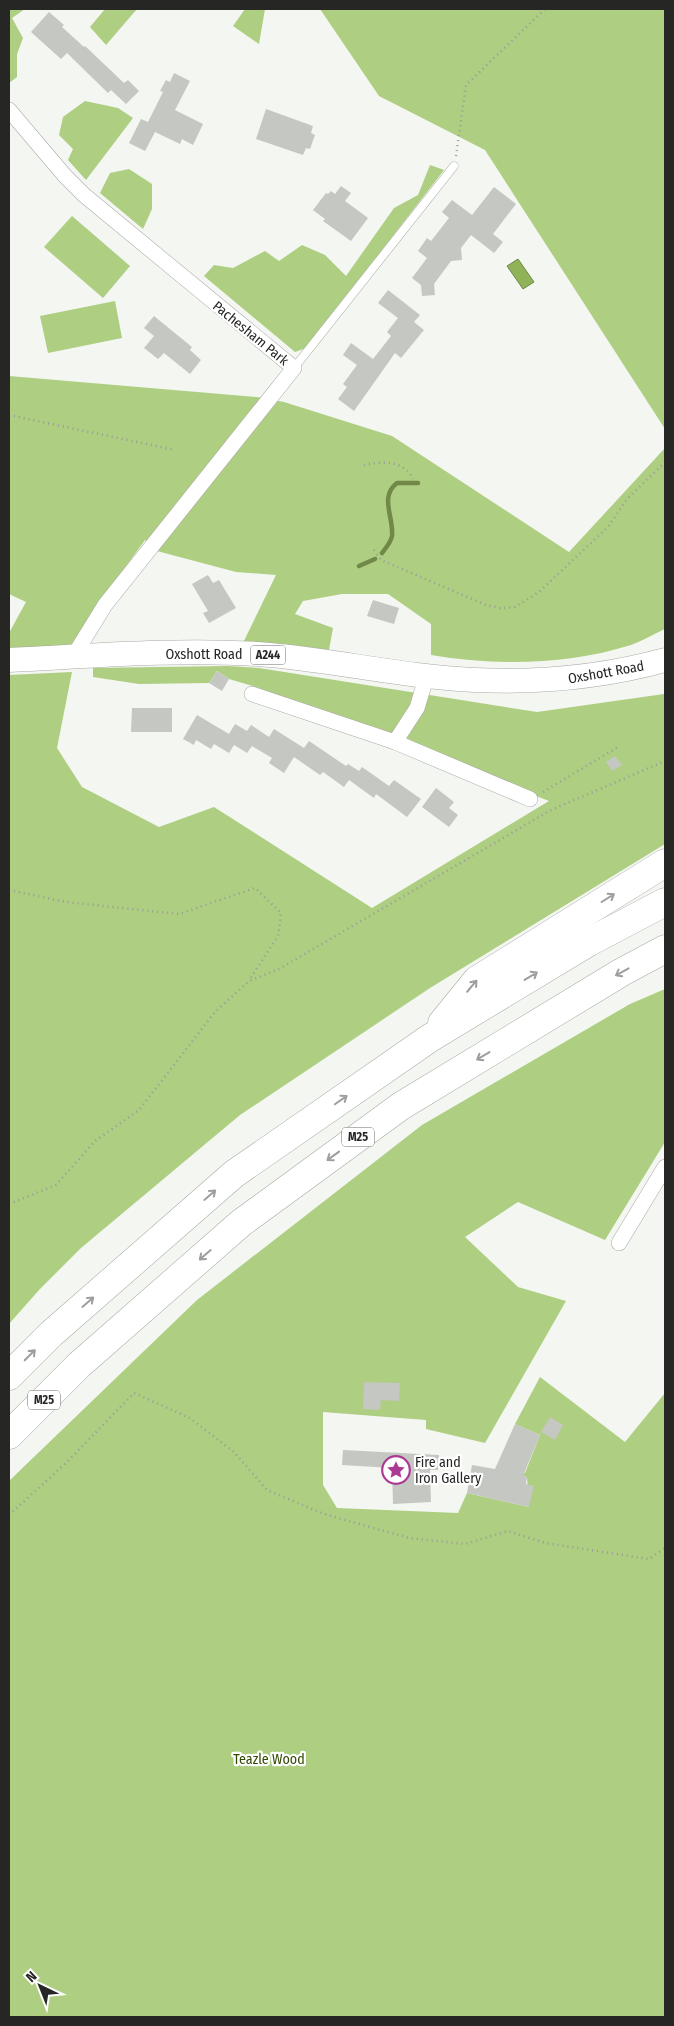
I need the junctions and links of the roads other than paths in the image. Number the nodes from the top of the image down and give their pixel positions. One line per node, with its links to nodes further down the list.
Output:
1 (9, 110): 3 (street, Pachesham Park)
2 (454, 166): 3 (lane)
3 (294, 368): 4 (street, Pachesham Park)
4 (73, 657): 5 (main road, Oxshott Road / A244); 7 (main road, Oxshott Road / A244)
5 (9, 660)
6 (665, 660): 7 (main road, Oxshott Road / A244)
7 (427, 675): 9 (street)
8 (252, 694): 9 (street)
9 (395, 742): 10 (street)
10 (530, 799)
11 (665, 863): 14 (highway, one-way to 11)
12 (665, 902): 14 (highway, one-way to 12)
13 (665, 949): 18 (highway, M25, one-way to 18)
14 (430, 1038): 17 (highway, one-way to 14)
15 (665, 1167): 16 (street)
16 (619, 1243)
17 (9, 1376)
18 (9, 1435)

